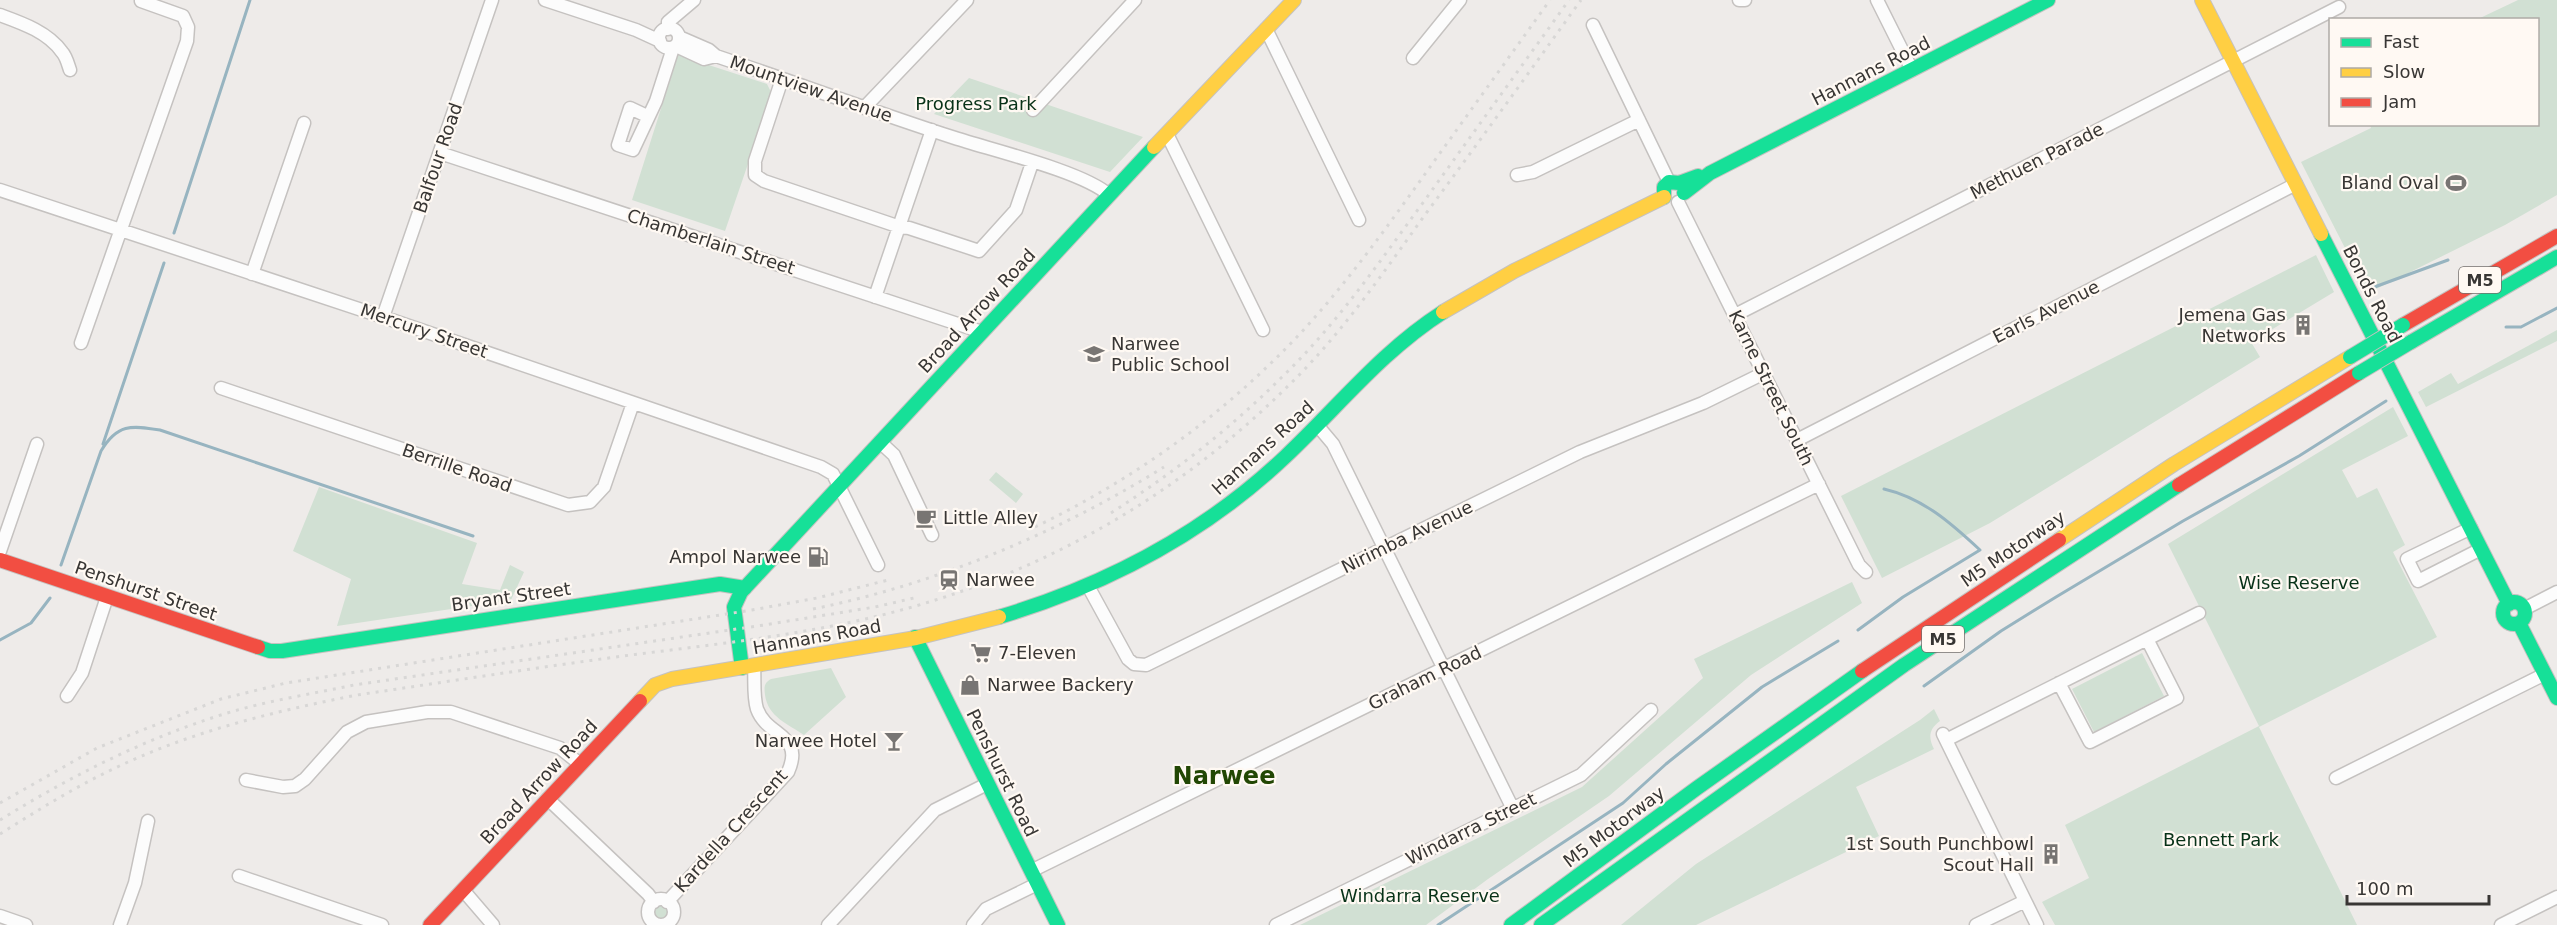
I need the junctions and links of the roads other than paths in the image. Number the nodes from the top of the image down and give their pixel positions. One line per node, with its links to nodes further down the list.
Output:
1 (492, 0): 31 (street, Balfour Road)
2 (545, 0): 18 (street, Mountview Avenue)
3 (967, 0): 24 (street)
4 (1135, 0): 25 (street)
5 (1294, 0): 17 (main road, Broad Arrow Road)
6 (1460, 0): 19 (street)
7 (1739, 0): 8 (street)
8 (1745, 0)
9 (1877, 0): 22 (street)
10 (2048, 0): 22 (main road, Hannans Road)
11 (2202, 0): 20 (main road, Bonds Road)
12 (141, 1): 40 (street)
13 (690, 4): 18 (street)
14 (2338, 7): 20 (street, Methuen Parade)
15 (0, 15): 21 (street)
16 (1593, 25): 27 (street, Karne Street South)
17 (1266, 29): 30 (main road, Broad Arrow Road); 38 (street)
18 (671, 38): 23 (street, Mountview Avenue); 26 (street)
19 (1413, 58)
20 (2233, 61): 34 (main road, Bonds Road); 46 (street, Methuen Parade)
21 (70, 70)
22 (1912, 70): 36 (main road, Hannans Road)
23 (782, 79): 24 (street, Mountview Avenue); 39 (street)
24 (864, 108): 29 (street, Mountview Avenue)
25 (1033, 110)
26 (647, 116)
27 (1639, 120): 33 (street); 36 (street, Karne Street South)
28 (304, 123): 44 (street)
29 (932, 130): 32 (street, Mountview Avenue); 39 (street)
30 (1167, 134): 37 (main road, Broad Arrow Road); 48 (street)
31 (440, 153): 45 (street, Chamberlain Street); 47 (street, Balfour Road)
32 (1032, 163): 37 (street, Mountview Avenue); 39 (street)
33 (1517, 175)
34 (2296, 184): 56 (street, Earls Avenue); 61 (main road, Bonds Road)
35 (0, 190): 40 (street, Mercury Street)
36 (1678, 190): 46 (street, Karne Street South); 55 (main road, Hannans Road)
37 (1109, 195): 49 (main road, Broad Arrow Road)
38 (1359, 220)
39 (900, 227): 45 (street)
40 (121, 231): 44 (street, Mercury Street); 51 (street)
41 (2557, 236): 112 (main road, M5 Motorway / M5, bridge)
42 (2557, 257): 50 (main road, M5 Motorway / M5)
43 (2557, 267): 50 (main road, M5)
44 (252, 274): 47 (street, Mercury Street)
45 (875, 297): 49 (street, Chamberlain Street)
46 (1736, 315): 52 (street, Karne Street South)
47 (383, 317): 54 (street, Mercury Street)
48 (1263, 330)
49 (981, 332): 57 (main road, Broad Arrow Road)
50 (2411, 342): 113 (main road, M5 Motorway / M5, bridge)
51 (81, 343)
52 (1764, 373): 56 (street, Karne Street South); 63 (street, Nirimba Avenue)
53 (221, 388): 54 (street, Berrille Road)
54 (633, 403): 60 (street, Mercury Street)
55 (1317, 425): 63 (street); 69 (main road, Hannans Road)
56 (1797, 440): 59 (street, Karne Street South)
57 (880, 442): 60 (main road, Broad Arrow Road); 62 (street)
58 (37, 444): 65 (street)
59 (1818, 484): 68 (street, Karne Street South); 81 (street, Graham Road)
60 (839, 486): 67 (street); 70 (main road, Broad Arrow Road)
61 (2470, 528): 64 (main road, Bonds Road); 64 (street)
62 (932, 535)
63 (1385, 548): 69 (street, Nirimba Avenue); 81 (street)
64 (2481, 549): 73 (main road, Bonds Road)
65 (0, 551)
66 (0, 560): 72 (main road, Penshurst Street)
67 (878, 565)
68 (1866, 572)
69 (1088, 586): 77 (main road, Hannans Road)
70 (745, 588): 79 (main road, Bryant Street); 80 (main road, Broad Arrow Road)
71 (2557, 592): 74 (street)
72 (107, 597): 79 (main road, Penshurst Street); 84 (street)
73 (2509, 604): 74 (main road); 76 (main road)
74 (2524, 609): 76 (main road)
75 (2199, 614): 78 (street)
76 (2519, 623): 82 (main road)
77 (915, 637): 80 (main road, Hannans Road); 91 (main road, Penshurst Road)
78 (2147, 639): 83 (street); 83 (street)
79 (282, 651)
80 (748, 667): 85 (main road, Hannans Road); 101 (street, Kardella Crescent)
81 (1444, 669): 93 (street); 96 (street, Graham Road)
82 (2545, 674): 86 (main road); 89 (street)
83 (2059, 683): 99 (street)
84 (67, 696)
85 (641, 698): 88 (main road, Broad Arrow Road)
86 (2557, 698)
87 (1651, 710): 93 (street, Windarra Street)
88 (580, 764): 90 (street); 92 (main road, Broad Arrow Road)
89 (2336, 778)
90 (246, 780)
91 (987, 784): 96 (main road, Penshurst Road); 108 (street)
92 (548, 799): 97 (main road, Broad Arrow Road); 100 (street, Kardella Crescent)
93 (1513, 809): 111 (street, Windarra Street)
94 (148, 821): 104 (street)
95 (239, 876): 105 (street)
96 (1034, 878): 109 (street, Graham Road); 110 (main road, Penshurst Road)
97 (463, 890): 106 (main road, Broad Arrow Road); 107 (street)
98 (2557, 897): 116 (street)
99 (2025, 901): 114 (street); 115 (street)
100 (654, 902): 101 (street); 101 (street)
101 (667, 902)
102 (0, 916): 103 (street)
103 (26, 925)
104 (120, 925)
105 (382, 925)
106 (430, 925)
107 (493, 925)
108 (828, 925)
109 (973, 925)
110 (1058, 925)
111 (1276, 925)
112 (1511, 925)
113 (1541, 925)
114 (1976, 925)
115 (2037, 925)
116 (2501, 925)

